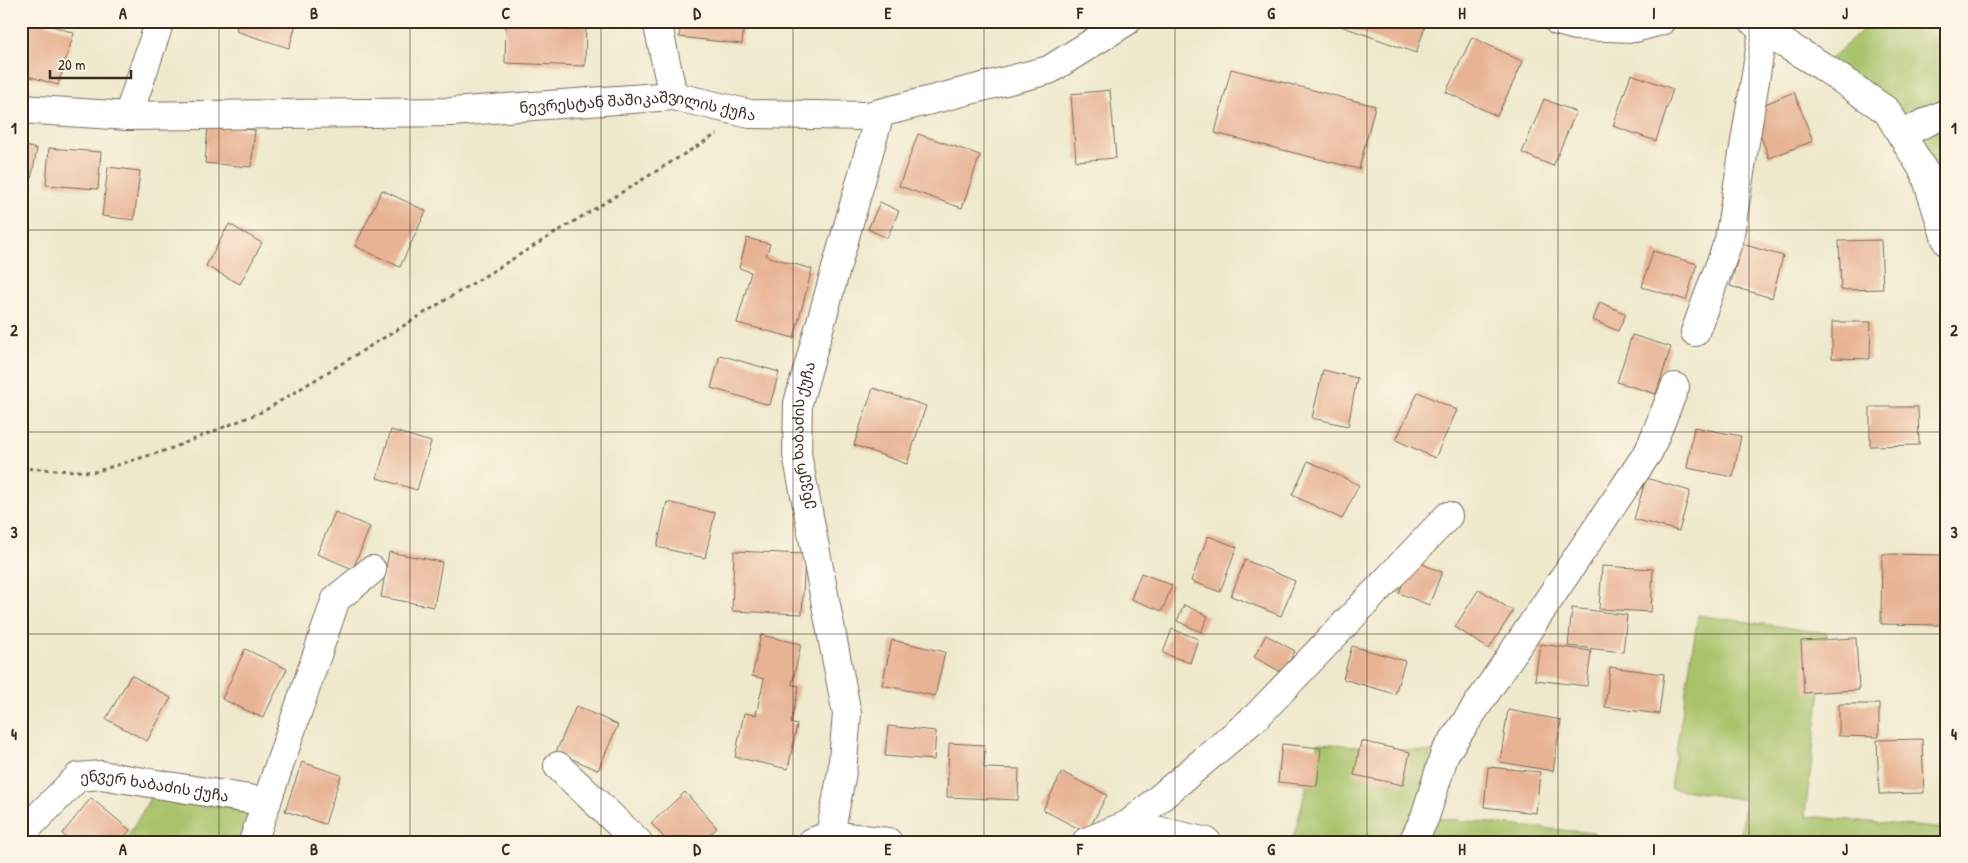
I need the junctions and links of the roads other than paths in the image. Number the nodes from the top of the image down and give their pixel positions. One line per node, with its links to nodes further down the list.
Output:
1 (160, 21): 11 (street)
2 (657, 21): 7 (street)
3 (1127, 21): 9 (street, ნევრესტან შაშიკაშვილის ქუჩა)
4 (1558, 21): 5 (street)
5 (1661, 21)
6 (1758, 26): 12 (street); 14 (street)
7 (673, 96): 9 (street, ნევრესტან შაშიკაშვილის ქუჩა); 11 (street, ნევრესტან შაშიკაშვილის ქუჩა)
8 (21, 109): 11 (street, ნევრესტან შაშიკაშვილის ქუჩა)
9 (880, 113): 22 (street, ენვერ ხაბაძის ქუჩა)
10 (1947, 113): 12 (street)
11 (128, 116)
12 (1901, 134): 13 (street)
13 (1947, 242)
14 (1695, 332)
15 (1675, 387): 28 (street)
16 (1448, 516): 20 (street)
17 (372, 570): 19 (street)
18 (558, 766): 24 (street)
19 (267, 802): 21 (street, ენვერ ხაბაძის ქუჩა); 23 (street)
20 (1129, 824): 26 (street); 27 (street)
21 (21, 834)
22 (821, 838): 25 (street)
23 (253, 842)
24 (638, 842)
25 (888, 842)
26 (1086, 842)
27 (1207, 842)
28 (1413, 842)

